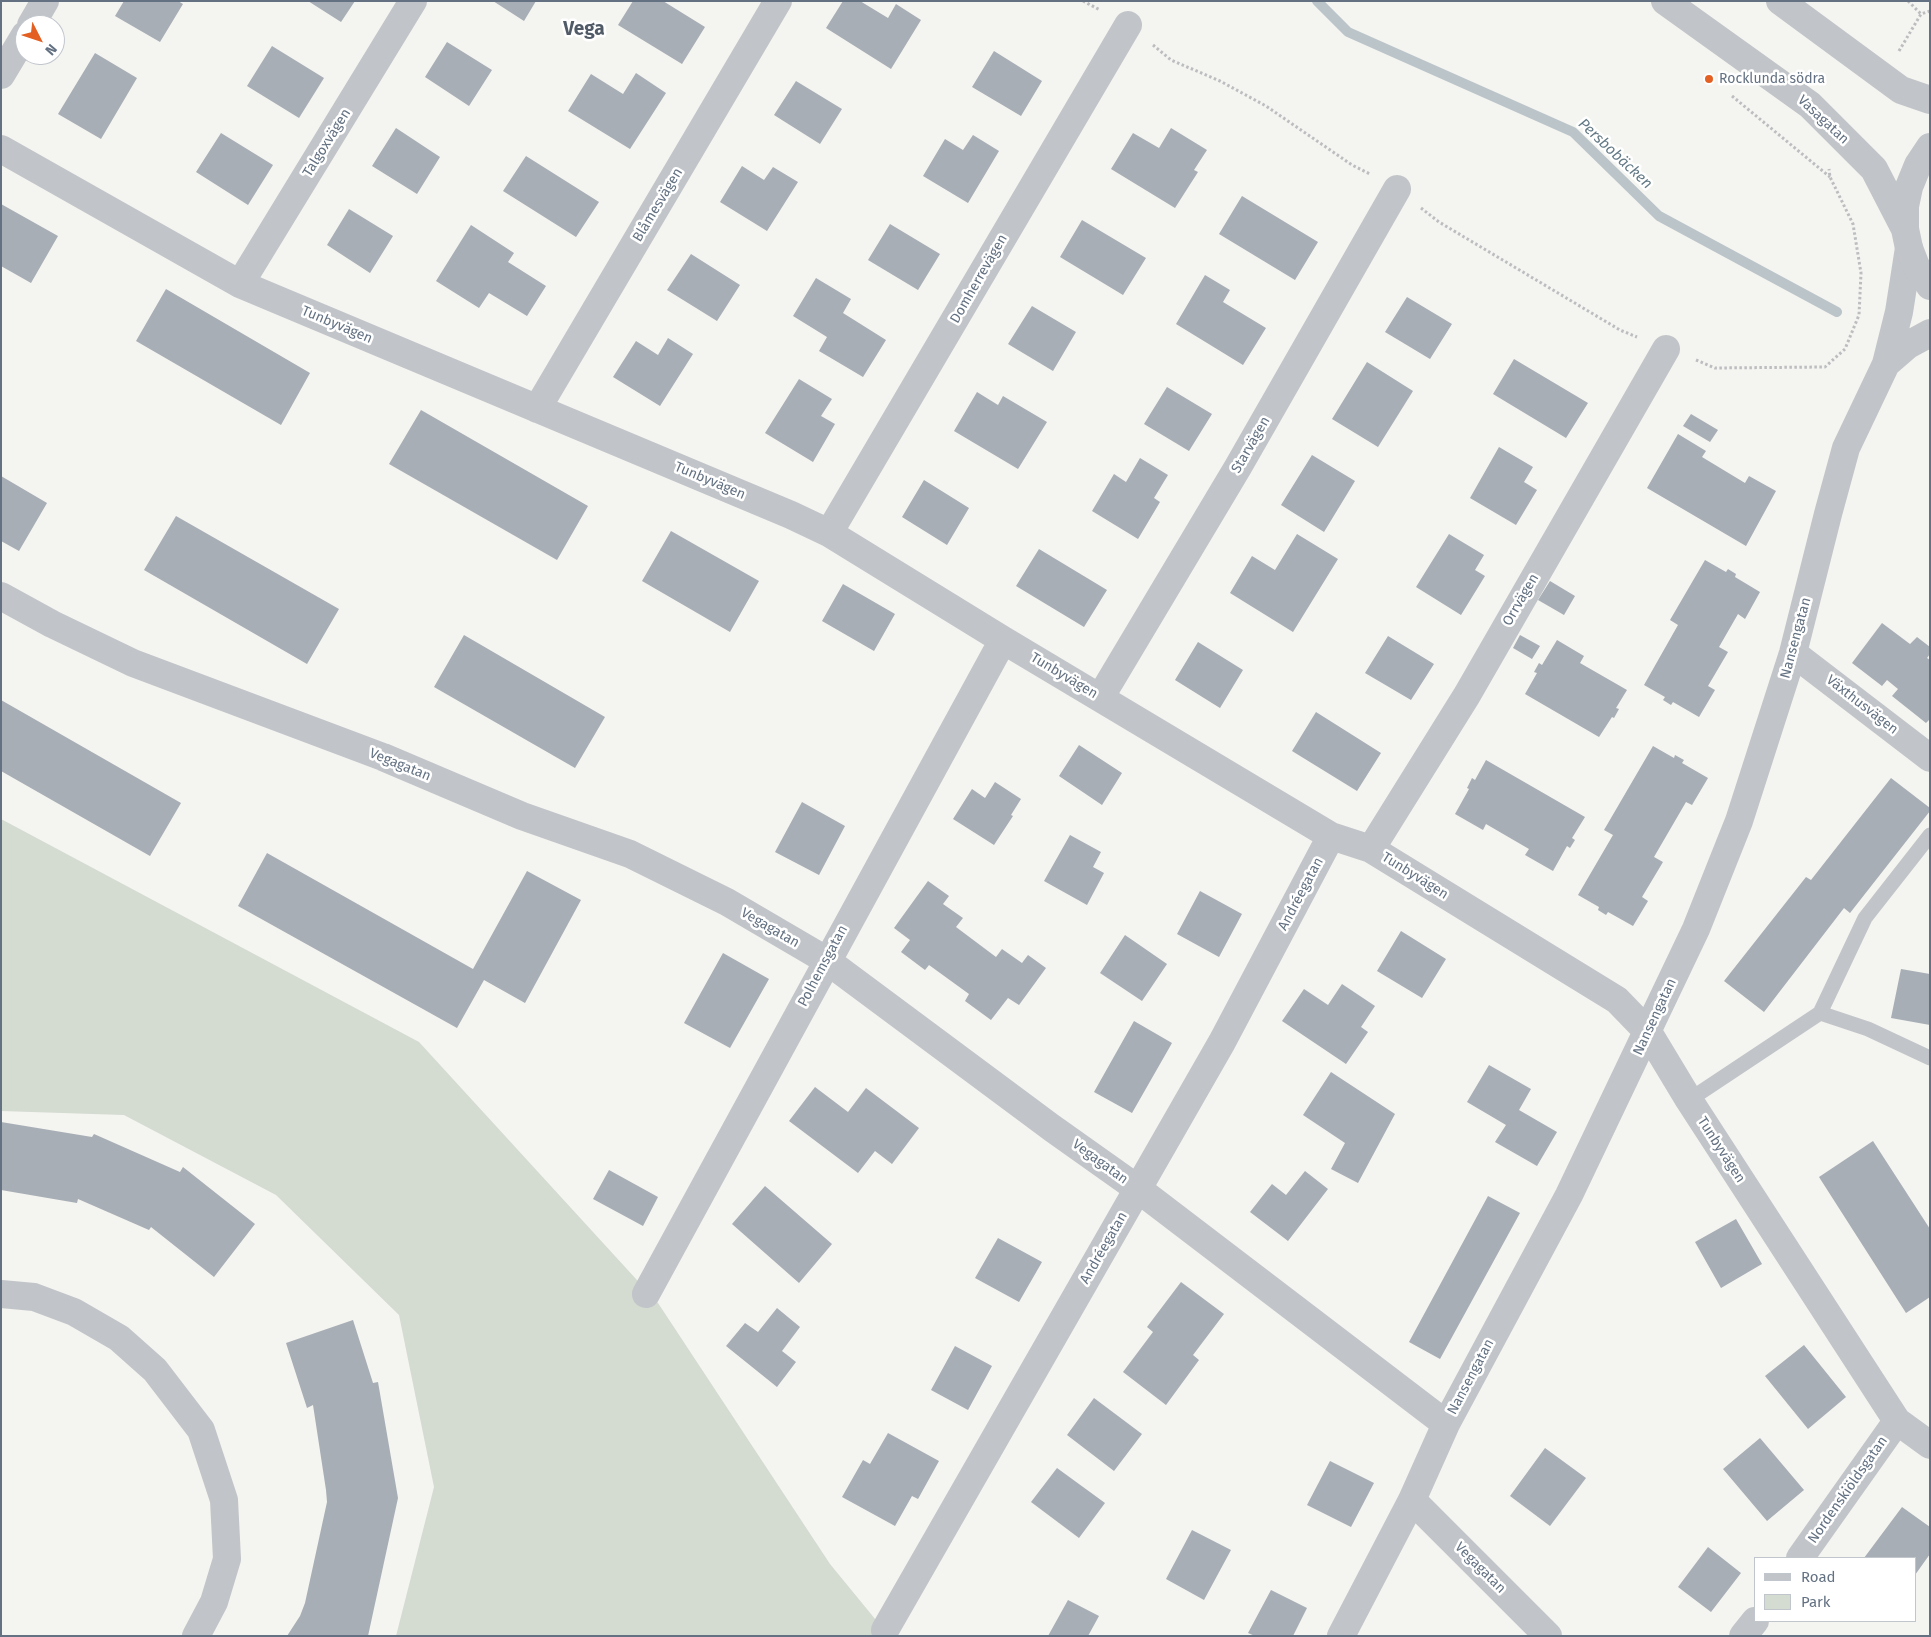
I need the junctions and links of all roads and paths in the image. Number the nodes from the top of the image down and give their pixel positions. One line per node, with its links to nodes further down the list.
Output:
1 (45, 1): 9 (street)
2 (413, 1): 21 (street, Talgoxvägen)
3 (778, 1): 26 (street, Blåmesvägen)
4 (1083, 1): 10 (path)
5 (1665, 1): 20 (street, Vasagatan)
6 (1780, 1): 14 (street)
7 (1908, 1): 8 (path)
8 (1921, 14)
9 (37, 15)
10 (1128, 25): 19 (path); 27 (street, Domherrevägen)
11 (15, 52): 12 (street)
12 (1, 75)
13 (1732, 96): 18 (path)
14 (1930, 100)
15 (1930, 147): 20 (street, Nansengatan)
16 (1, 149): 21 (street, Tunbyvägen)
17 (1828, 162): 18 (path)
18 (1830, 177): 24 (path)
19 (1397, 189): 24 (path); 31 (street, Starvägen)
20 (1907, 238): 22 (street, Vasagatan); 25 (street, Nansengatan)
21 (240, 284): 26 (street, Tunbyvägen)
22 (1930, 286)
23 (1930, 333): 25 (street, Nansengatan)
24 (1666, 349): 35 (street, Orrvägen)
25 (1886, 364): 30 (street, Nansengatan)
26 (537, 409): 27 (street, Tunbyvägen)
27 (829, 533): 29 (street, Tunbyvägen)
28 (1, 596): 36 (street, Vegagatan)
29 (1003, 640): 31 (street, Tunbyvägen); 36 (street, Polhemsgatan)
30 (1793, 653): 32 (street, Växthusvägen); 38 (street, Nansengatan)
31 (1100, 698): 34 (street, Tunbyvägen)
32 (1930, 758)
33 (1930, 835): 37 (lane)
34 (1331, 836): 35 (street, Tunbyvägen); 41 (street, Andréegatan)
35 (1371, 849): 38 (street, Tunbyvägen)
36 (826, 960): 41 (street, Vegagatan); 43 (street, Polhemsgatan)
37 (1820, 1013): 39 (lane); 40 (lane)
38 (1648, 1032): 40 (street, Tunbyvägen); 45 (street, Nansengatan)
39 (1930, 1058)
40 (1689, 1100): 44 (street, Tunbyvägen)
41 (1138, 1189): 45 (street, Vegagatan); 50 (street, Andréegatan)
42 (1, 1294): 51 (street)
43 (646, 1294)
44 (1897, 1421): 46 (street, Tunbyvägen); 48 (street, Nordenskiöldsgatan)
45 (1446, 1424): 47 (street, Nansengatan)
46 (1930, 1445)
47 (1412, 1500): 52 (street, Nansengatan); 53 (street, Vegagatan)
48 (1801, 1557)
49 (1754, 1622): 54 (street)
50 (885, 1630)
51 (196, 1636)
52 (1341, 1636)
53 (1548, 1636)
54 (1743, 1636)

